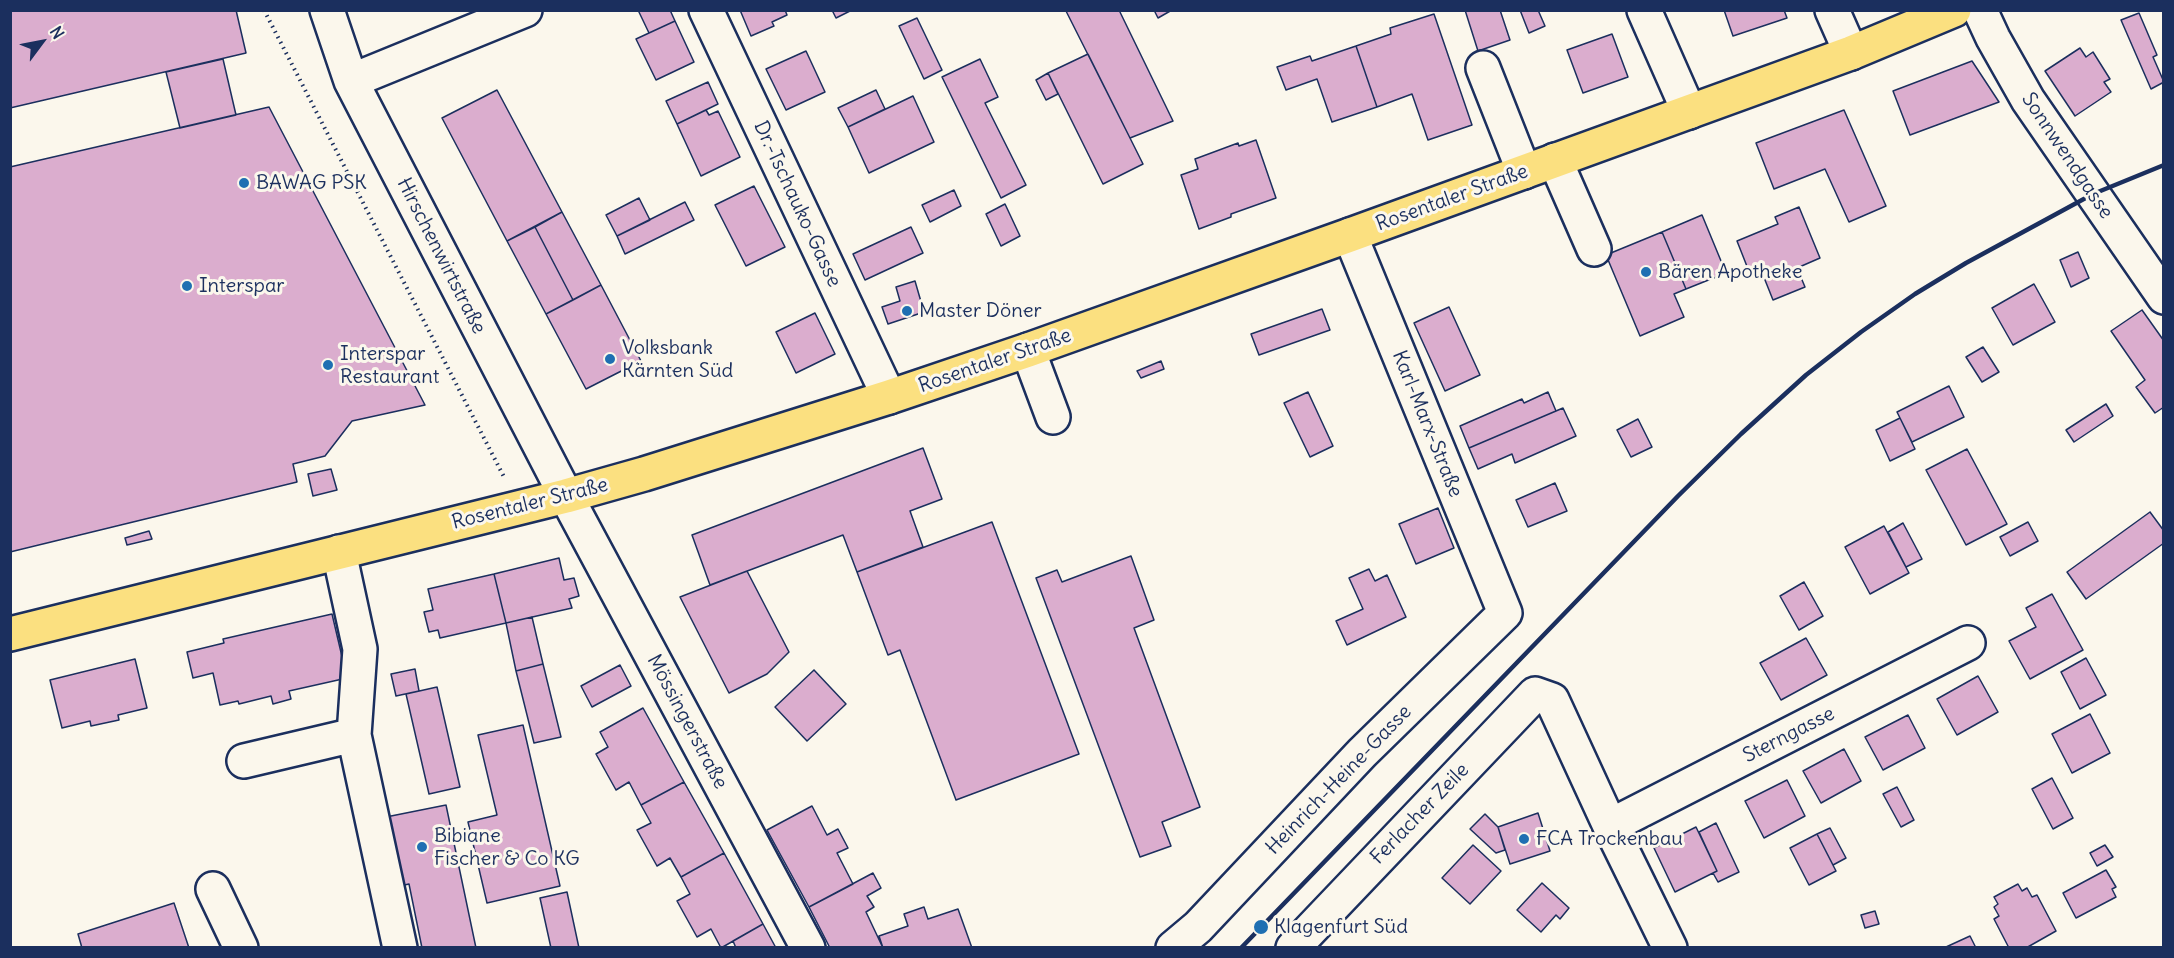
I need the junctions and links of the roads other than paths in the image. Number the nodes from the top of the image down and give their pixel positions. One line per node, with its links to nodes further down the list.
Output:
1 (327, 10): 10 (street, Hirschenwirtstraße)
2 (525, 10): 10 (street)
3 (706, 10): 18 (street, Dr.-Tschauko-Gasse)
4 (1644, 10): 11 (street)
5 (1832, 10): 8 (street)
6 (1954, 10): 8 (main road, Rosentaler Straße)
7 (1980, 10): 16 (street, Sonnwendgasse)
8 (1851, 53): 11 (main road, Rosentaler Straße)
9 (1483, 68): 13 (street)
10 (351, 81): 20 (street, Hirschenwirtstraße)
11 (1689, 112): 12 (main road, Rosentaler Straße)
12 (1556, 160): 13 (main road, Rosentaler Straße); 15 (street)
13 (1524, 172): 14 (main road, Rosentaler Straße)
14 (1350, 236): 17 (main road, Rosentaler Straße); 22 (street, Karl-Marx-Straße)
15 (1594, 249)
16 (2163, 297)
17 (1028, 350): 18 (main road, Rosentaler Straße); 19 (street)
18 (889, 397): 20 (main road, Rosentaler Straße)
19 (1053, 417)
20 (566, 496): 21 (main road, Rosentaler Straße); 31 (street, Mössingerstraße)
21 (339, 552): 23 (main road, Rosentaler Straße); 25 (street)
22 (1505, 613): 32 (street, Heinrich-Heine-Gasse)
23 (10, 634)
24 (1968, 643): 27 (street, Sterngasse)
25 (354, 735): 26 (street); 30 (street)
26 (244, 761)
27 (1610, 826): 33 (street, Ferlacher Zeile); 34 (street)
28 (213, 889): 29 (street)
29 (241, 948)
30 (400, 948)
31 (808, 948)
32 (1173, 948)
33 (1293, 948)
34 (1670, 948)

